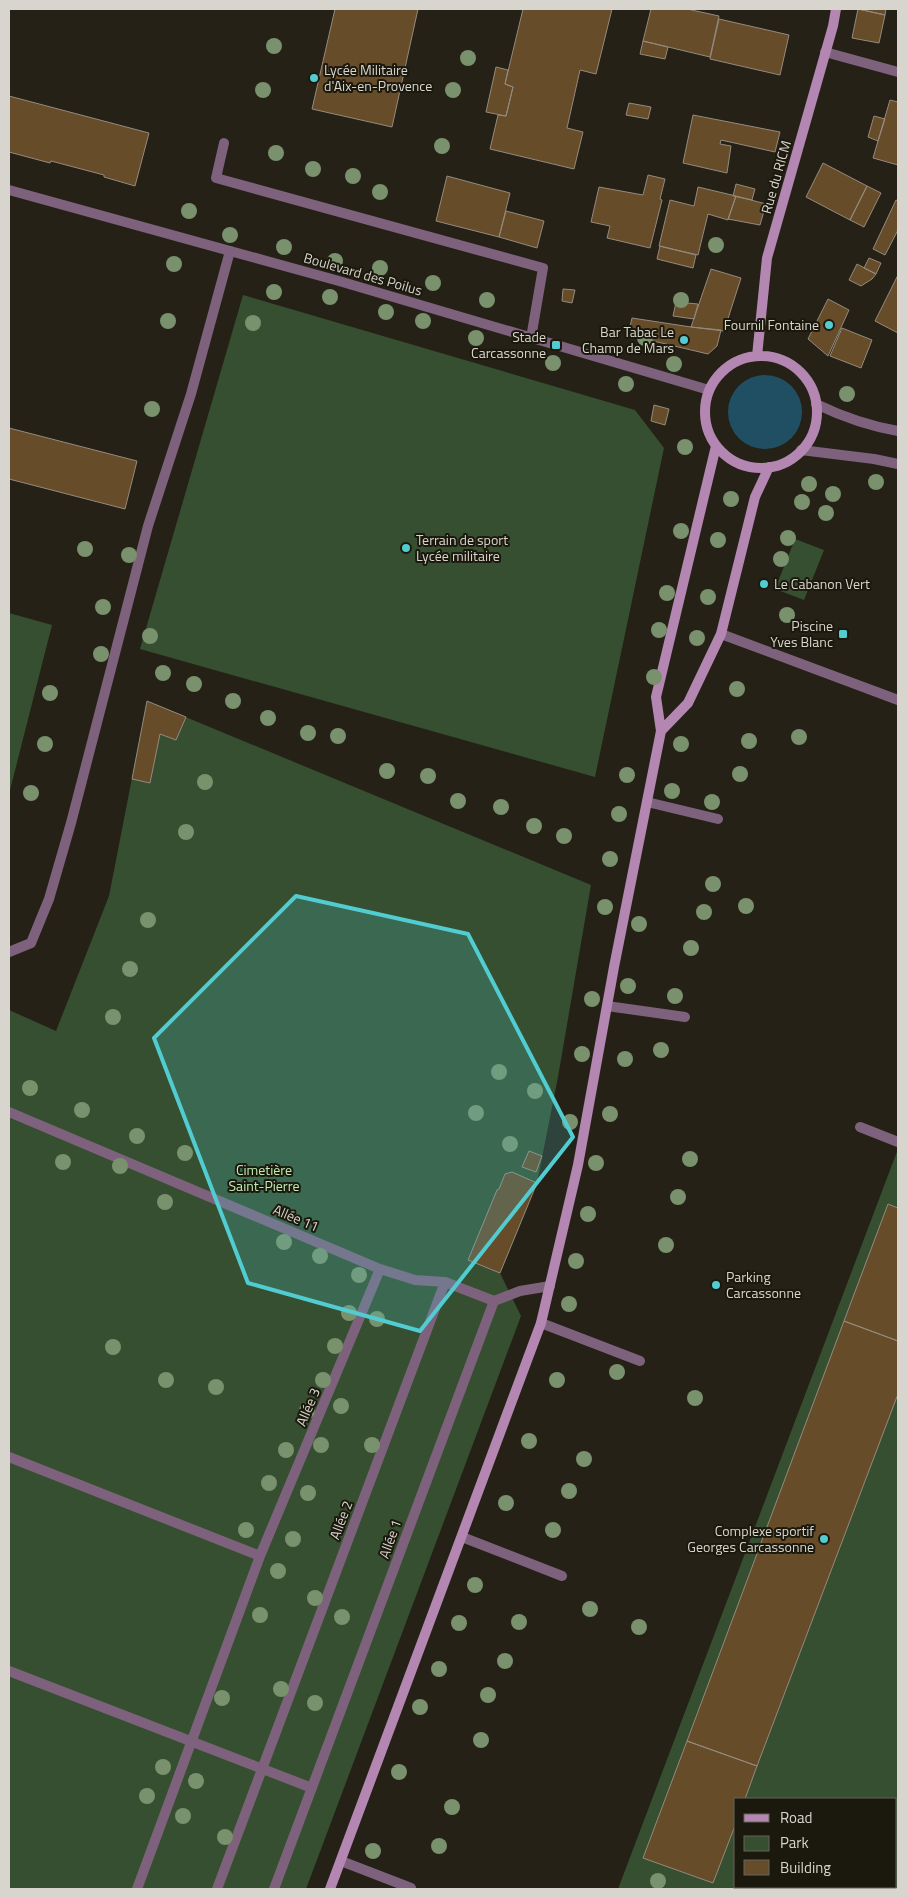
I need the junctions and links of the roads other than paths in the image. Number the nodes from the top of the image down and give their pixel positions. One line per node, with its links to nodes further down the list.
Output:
1 (836, 9): 2 (main road, Rue du RICM)
2 (826, 52): 3 (street); 8 (main road, Rue du RICM)
3 (898, 72)
4 (224, 143): 7 (street)
5 (9, 190): 6 (street, Boulevard des Poilus)
6 (230, 251): 7 (street, Boulevard des Poilus); 21 (street)
7 (531, 338): 9 (street, Boulevard des Poilus)
8 (757, 356): 9 (main road); 10 (main road)
9 (709, 390): 12 (main road)
10 (816, 404): 11 (street); 13 (main road)
11 (898, 431)
12 (716, 446): 15 (main road); 18 (main road)
13 (801, 450): 14 (street); 15 (main road)
14 (898, 464)
15 (769, 467): 16 (main road)
16 (721, 634): 17 (street); 18 (main road)
17 (898, 700)
18 (661, 730): 19 (main road)
19 (647, 802): 20 (street); 22 (main road)
20 (718, 819)
21 (9, 952)
22 (607, 1006): 23 (street); 29 (main road)
23 (684, 1018)
24 (9, 1112): 27 (street, Allée 11)
25 (860, 1127): 26 (street)
26 (898, 1142)
27 (380, 1269): 28 (street, Allée 11); 35 (street, Allée 3)
28 (446, 1282): 30 (street, Allée 11); 39 (street, Allée 2)
29 (550, 1286): 30 (street); 31 (main road)
30 (494, 1300): 40 (street, Allée 1)
31 (541, 1323): 32 (street); 34 (main road)
32 (640, 1361)
33 (9, 1457): 35 (street)
34 (462, 1537): 36 (street); 41 (main road)
35 (260, 1556): 38 (street, Allée 3)
36 (562, 1576)
37 (9, 1671): 38 (street)
38 (192, 1742): 39 (street); 43 (street, Allée 3)
39 (262, 1768): 40 (street); 44 (street, Allée 2)
40 (312, 1788): 45 (street, Allée 1)
41 (341, 1861): 42 (street); 46 (main road)
42 (411, 1888)
43 (137, 1889)
44 (217, 1889)
45 (274, 1889)
46 (330, 1889)

